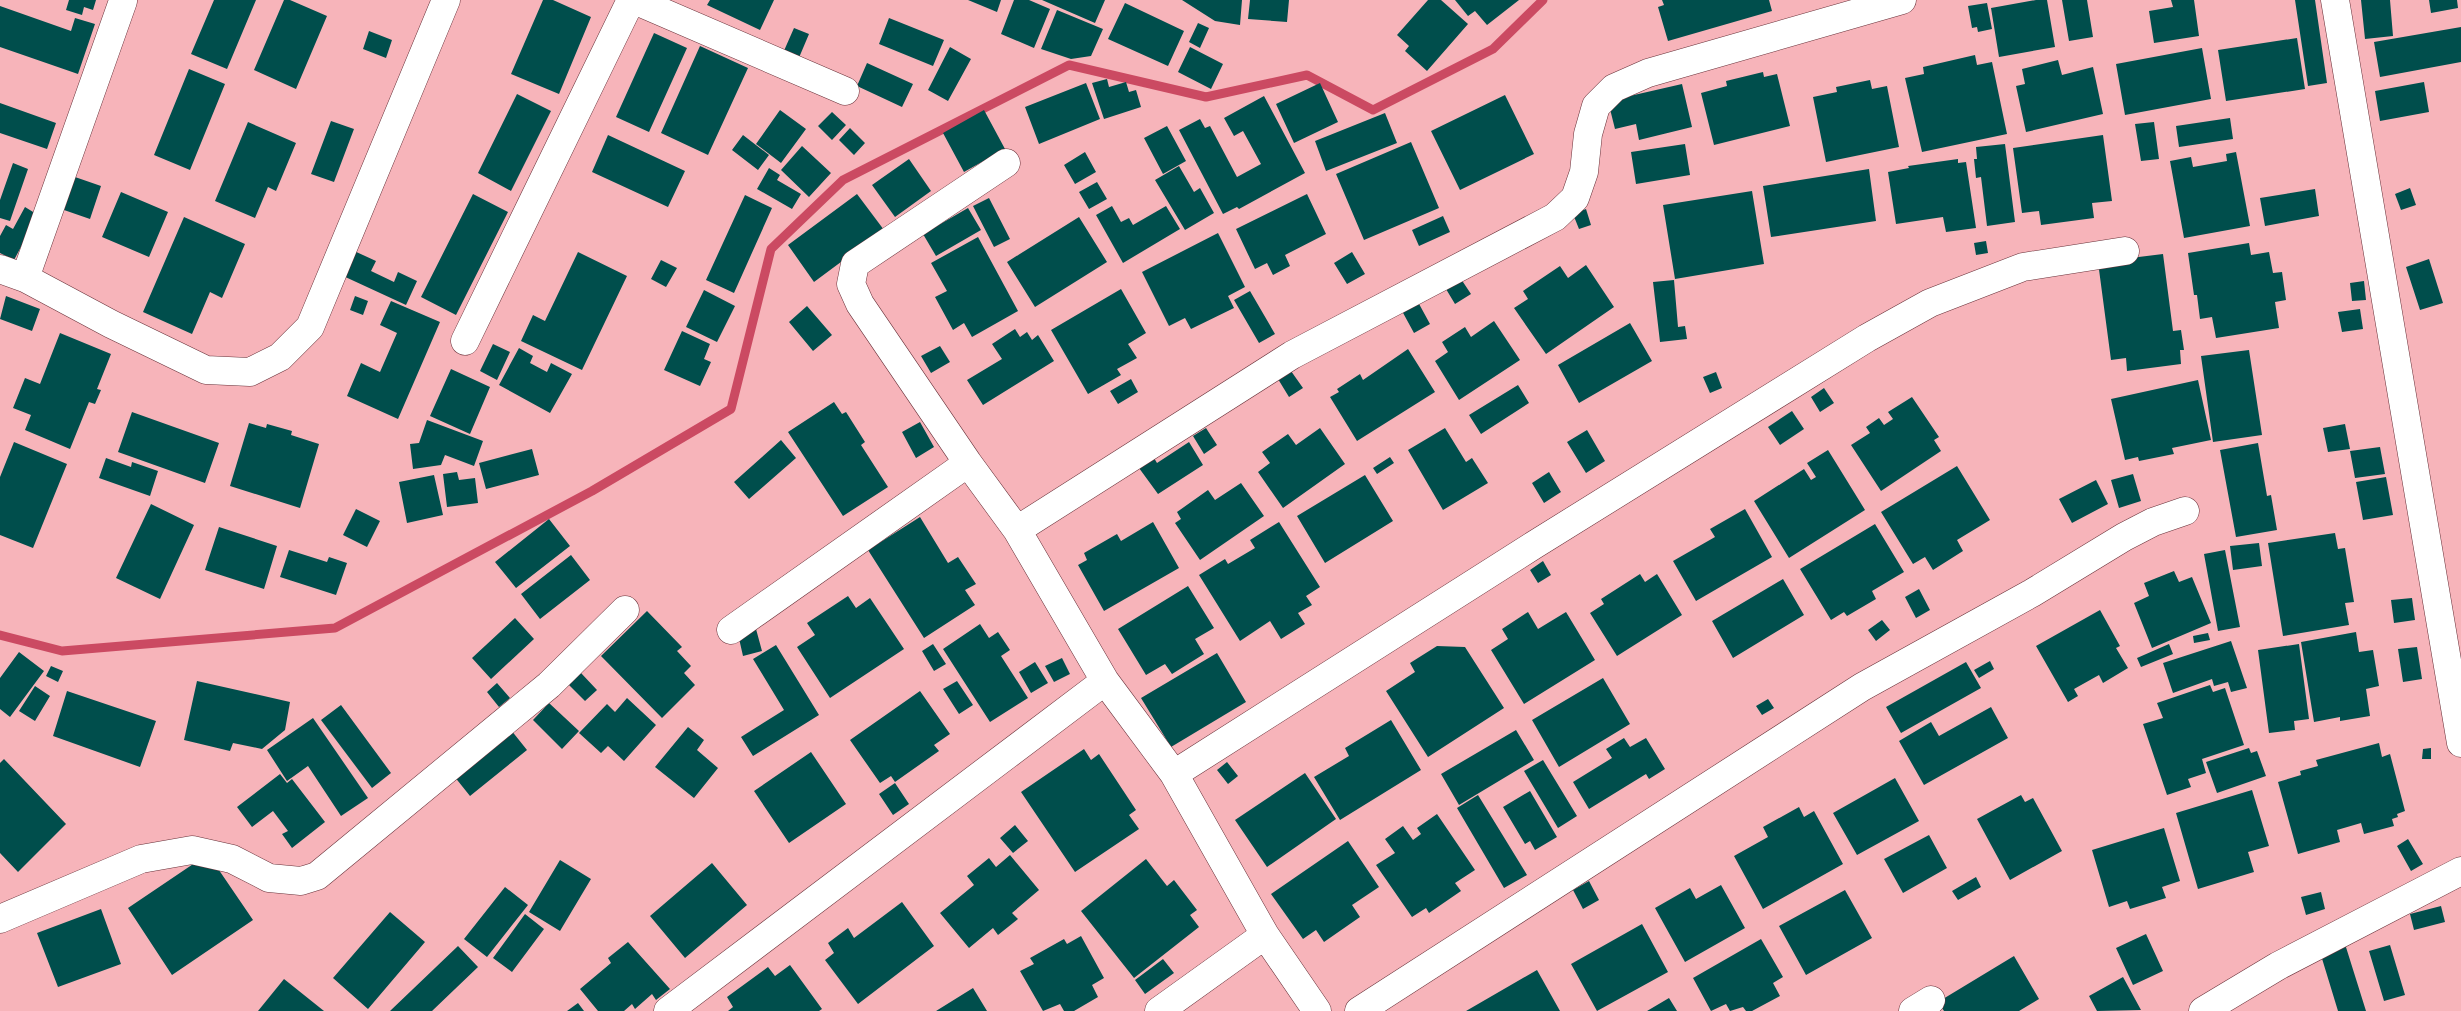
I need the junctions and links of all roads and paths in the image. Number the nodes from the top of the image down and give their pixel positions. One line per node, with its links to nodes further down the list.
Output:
1 (446, 0): 9 (street)
2 (632, 0): 6 (street); 10 (street)
3 (1902, 0): 13 (street)
4 (2335, 0): 17 (street)
5 (123, 1): 9 (street)
6 (844, 91)
7 (1006, 163): 11 (street)
8 (2125, 251): 18 (street)
9 (12, 273)
10 (465, 341)
11 (968, 463): 13 (street); 15 (street)
12 (2185, 511): 25 (street)
13 (1017, 530): 16 (street)
14 (625, 610): 20 (street)
15 (731, 630)
16 (1105, 680): 18 (street); 22 (street)
17 (2461, 742)
18 (1174, 774): 21 (street)
19 (2461, 871): 26 (street)
20 (0, 919)
21 (1265, 936): 23 (street); 24 (street)
22 (668, 1011)
23 (1159, 1011)
24 (1317, 1011)
25 (1359, 1011)
26 (2203, 1011)

